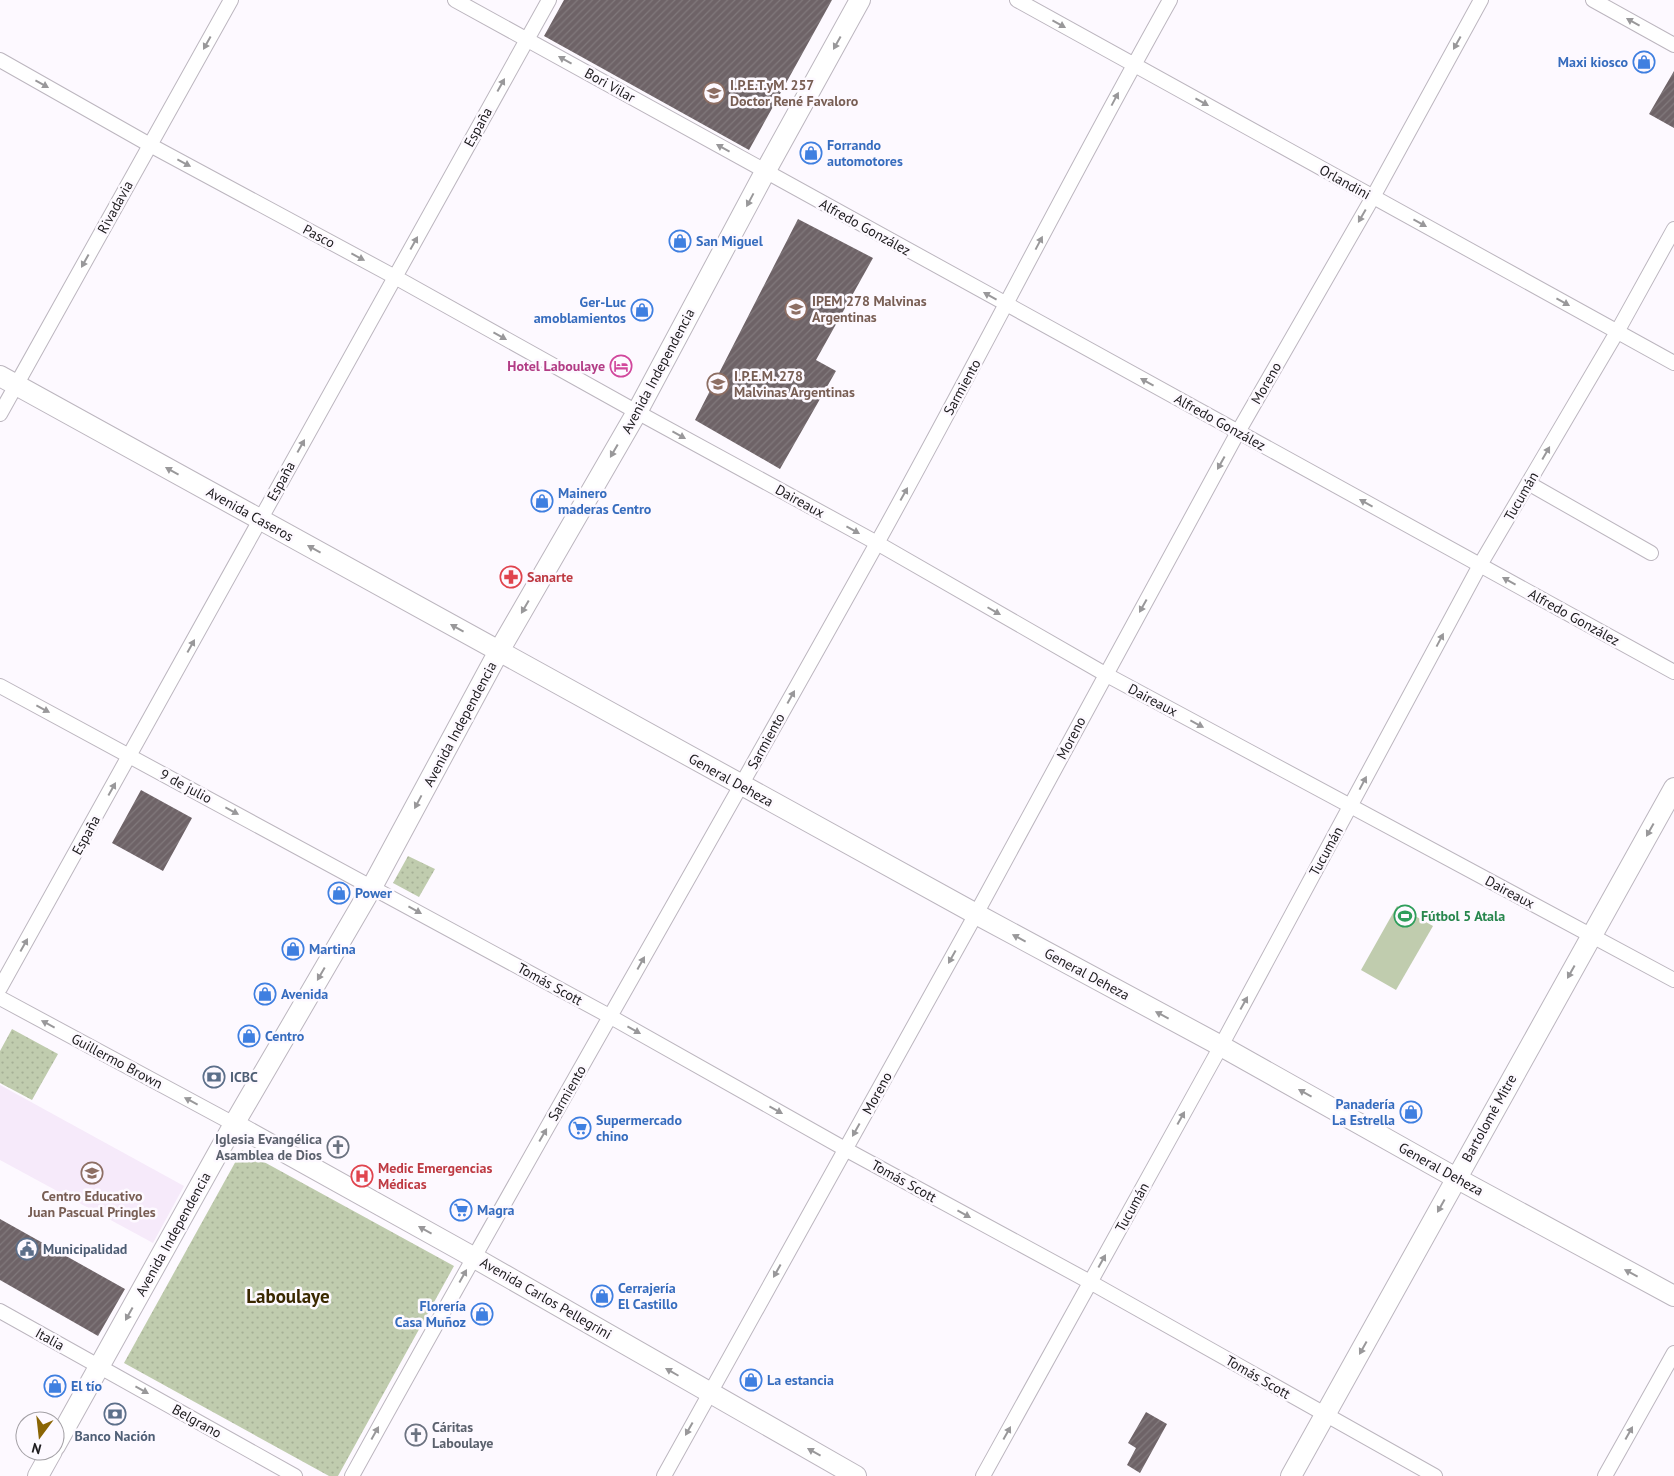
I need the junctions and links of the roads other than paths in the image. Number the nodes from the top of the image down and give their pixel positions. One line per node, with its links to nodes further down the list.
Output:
1 (231, 0): 13 (street, Rivadavia, one-way to 13)
2 (455, 0): 9 (street, Bori Vilar)
3 (549, 0): 9 (street, España)
4 (860, 0): 14 (main road, Avenida Independencia, one-way to 14)
5 (1017, 0): 12 (street, Orlandini, one-way to 12)
6 (1170, 0): 12 (street, Sarmiento)
7 (1481, 0): 15 (street, Moreno, one-way to 15)
8 (1592, 0): 10 (street, one-way to 8)
9 (527, 39): 14 (street, Bori Vilar, one-way to 9); 17 (street, España, one-way to 9)
10 (1674, 45)
11 (0, 60): 13 (street, Pasco, one-way to 13)
12 (1134, 65): 15 (street, Orlandini, one-way to 15); 18 (street, Sarmiento, one-way to 12)
13 (150, 145): 17 (street, Pasco, one-way to 17); 21 (street, Rivadavia, one-way to 21)
14 (765, 172): 18 (street, Alfredo González, one-way to 14); 22 (main road, Avenida Independencia, one-way to 22)
15 (1373, 197): 19 (street, Orlandini, one-way to 19); 24 (street, Moreno, one-way to 24)
16 (1674, 229): 19 (street, Tucumán)
17 (395, 277): 22 (street, Pasco, one-way to 22); 26 (street, España, one-way to 17)
18 (1007, 305): 24 (street, Alfredo González, one-way to 18); 27 (street, Sarmiento, one-way to 18)
19 (1617, 332): 20 (street, Orlandini); 25 (street, Tucumán, one-way to 19)
20 (1674, 363)
21 (8, 380): 23 (street, Rivadavia); 26 (main road, Avenida Caseros, one-way to 21)
22 (637, 412): 27 (street, Daireaux, one-way to 27); 30 (main road, Avenida Independencia, one-way to 30)
23 (0, 414)
24 (1238, 432): 29 (street, Alfredo González, one-way to 24); 32 (street, Moreno, one-way to 32)
25 (1528, 483): 28 (street); 29 (street, Tucumán)
26 (260, 519): 30 (main road, Avenida Caseros, one-way to 26); 34 (street, España, one-way to 26)
27 (877, 544): 32 (street, Daireaux, one-way to 32); 35 (street, Sarmiento, one-way to 27)
28 (1651, 553)
29 (1480, 565): 31 (street, Alfredo González, one-way to 29); 37 (street, Tucumán, one-way to 29)
30 (499, 652): 35 (main road, General Deheza); 38 (main road, Avenida Independencia, one-way to 38)
31 (1674, 672)
32 (1106, 674): 37 (street, Daireaux, one-way to 37); 39 (street, Moreno)
33 (0, 686): 34 (street, 9 de julio, one-way to 34)
34 (130, 756): 38 (street, 9 de julio, one-way to 38); 42 (street, España, one-way to 34)
35 (741, 785): 39 (main road, General Deheza); 44 (street, Sarmiento, one-way to 35)
36 (1674, 788): 40 (main road, Bartolomé Mitre, one-way to 40)
37 (1350, 807): 40 (street, Daireaux); 45 (street, Tucumán, one-way to 37)
38 (372, 887): 44 (street, Tomás Scott, one-way to 44); 46 (main road, Avenida Independencia, one-way to 46)
39 (976, 914): 45 (main road, General Deheza, one-way to 39); 47 (street, Moreno, one-way to 47)
40 (1592, 935): 41 (street, Daireaux); 48 (main road, Bartolomé Mitre, one-way to 48)
41 (1674, 980)
42 (0, 988)
43 (0, 998): 46 (street, Guillermo Brown, one-way to 43)
44 (611, 1017): 47 (street, Tomás Scott, one-way to 47); 49 (street, Sarmiento, one-way to 44)
45 (1221, 1046): 48 (main road, General Deheza, one-way to 45); 50 (street, Tucumán, one-way to 45)
46 (234, 1124): 49 (main road, Avenida Carlos Pellegrini, one-way to 46); 54 (main road, Avenida Independencia, one-way to 54)
47 (845, 1149): 50 (street, Tomás Scott, one-way to 50); 55 (street, Moreno, one-way to 55)
48 (1456, 1178): 51 (main road, General Deheza, one-way to 48); 56 (main road, Bartolomé Mitre, one-way to 56)
49 (474, 1256): 55 (main road, Avenida Carlos Pellegrini, one-way to 49); 61 (street, Sarmiento, one-way to 49)
50 (1090, 1282): 56 (street, Tomás Scott); 64 (street, Tucumán, one-way to 50)
51 (1674, 1296)
52 (0, 1311): 54 (street, Italia)
53 (1674, 1353): 67 (street, one-way to 53)
54 (100, 1367): 57 (main road, Avenida Independencia); 60 (street, Belgrano, one-way to 60)
55 (709, 1393): 62 (street, Moreno, one-way to 62); 63 (main road, Avenida Carlos Pellegrini, one-way to 55)
56 (1326, 1416): 65 (main road, Bartolomé Mitre); 66 (street, Tomás Scott)
57 (65, 1428)
58 (46, 1461): 59 (main road)
59 (38, 1476)
60 (295, 1476)
61 (352, 1476)
62 (664, 1476)
63 (856, 1476)
64 (983, 1476)
65 (1291, 1476)
66 (1436, 1476)
67 (1605, 1476)

